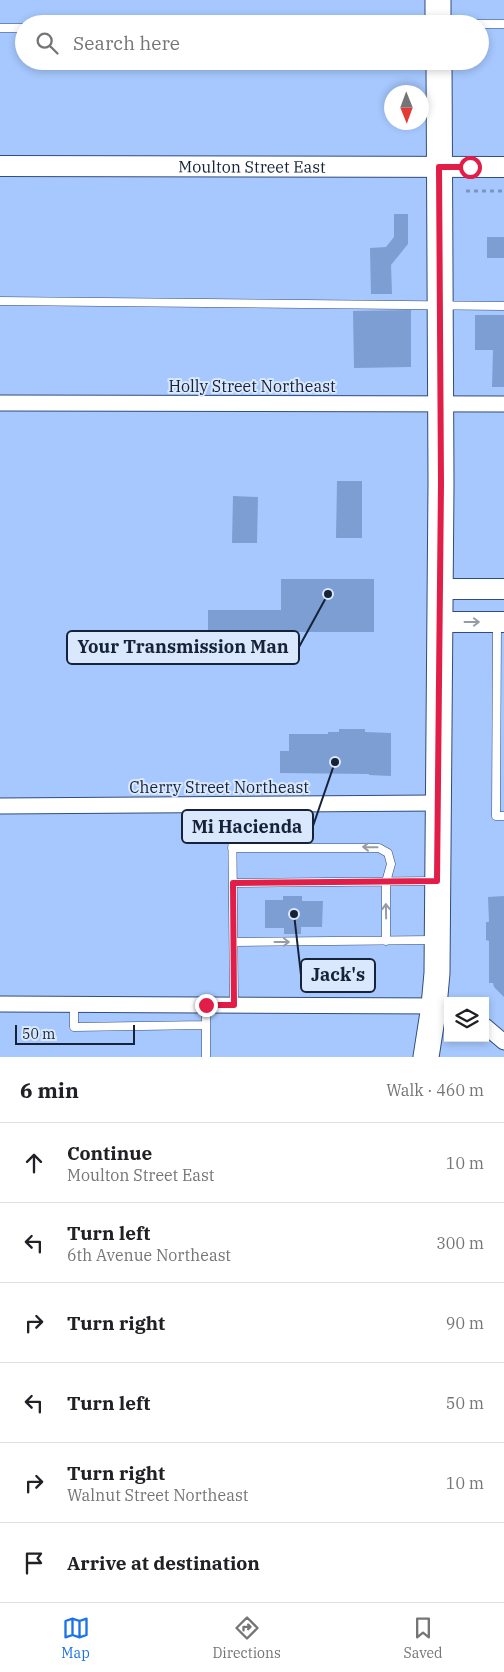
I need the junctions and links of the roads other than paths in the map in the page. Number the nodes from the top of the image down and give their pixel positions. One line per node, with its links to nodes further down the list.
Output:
1 (489, 22): 2 (lane)
2 (504, 24)
3 (0, 28): 4 (lane)
4 (15, 28)
5 (438, 70): 7 (main road)
6 (0, 166): 7 (street, Moulton Street East)
7 (439, 167): 8 (street, Moulton Street East); 10 (main road)
8 (504, 167)
9 (0, 301): 10 (lane)
10 (439, 306): 11 (lane); 13 (main road)
11 (504, 306)
12 (0, 403): 13 (street, Holly Street Northeast)
13 (440, 404): 14 (street, Holly Street Northeast); 15 (main road)
14 (504, 404)
15 (440, 589): 16 (street); 17 (main road)
16 (504, 589)
17 (439, 622): 18 (street, one-way to 18); 20 (main road)
18 (500, 622): 19 (lane)
19 (500, 656): 23 (lane)
20 (437, 803): 21 (street, Cherry Street Northeast); 25 (main road)
21 (232, 805): 22 (street, Cherry Street Northeast); 24 (lane)
22 (0, 806)
23 (500, 816)
24 (232, 848): 26 (lane, one-way to 24); 27 (lane)
25 (437, 881): 26 (lane); 28 (main road)
26 (386, 882): 27 (lane); 29 (lane, one-way to 26)
27 (233, 883): 30 (lane)
28 (436, 940): 29 (lane); 35 (main road)
29 (386, 941): 30 (lane, one-way to 29)
30 (234, 942): 34 (lane)
31 (0, 1004): 32 (street)
32 (74, 1005): 33 (street); 36 (lane)
33 (206, 1005): 34 (street); 36 (lane)
34 (234, 1005): 35 (street)
35 (441, 1006): 40 (main road)
36 (206, 1025): 39 (lane)
37 (489, 1029): 38 (street)
38 (504, 1042)
39 (206, 1057)
40 (426, 1057)

